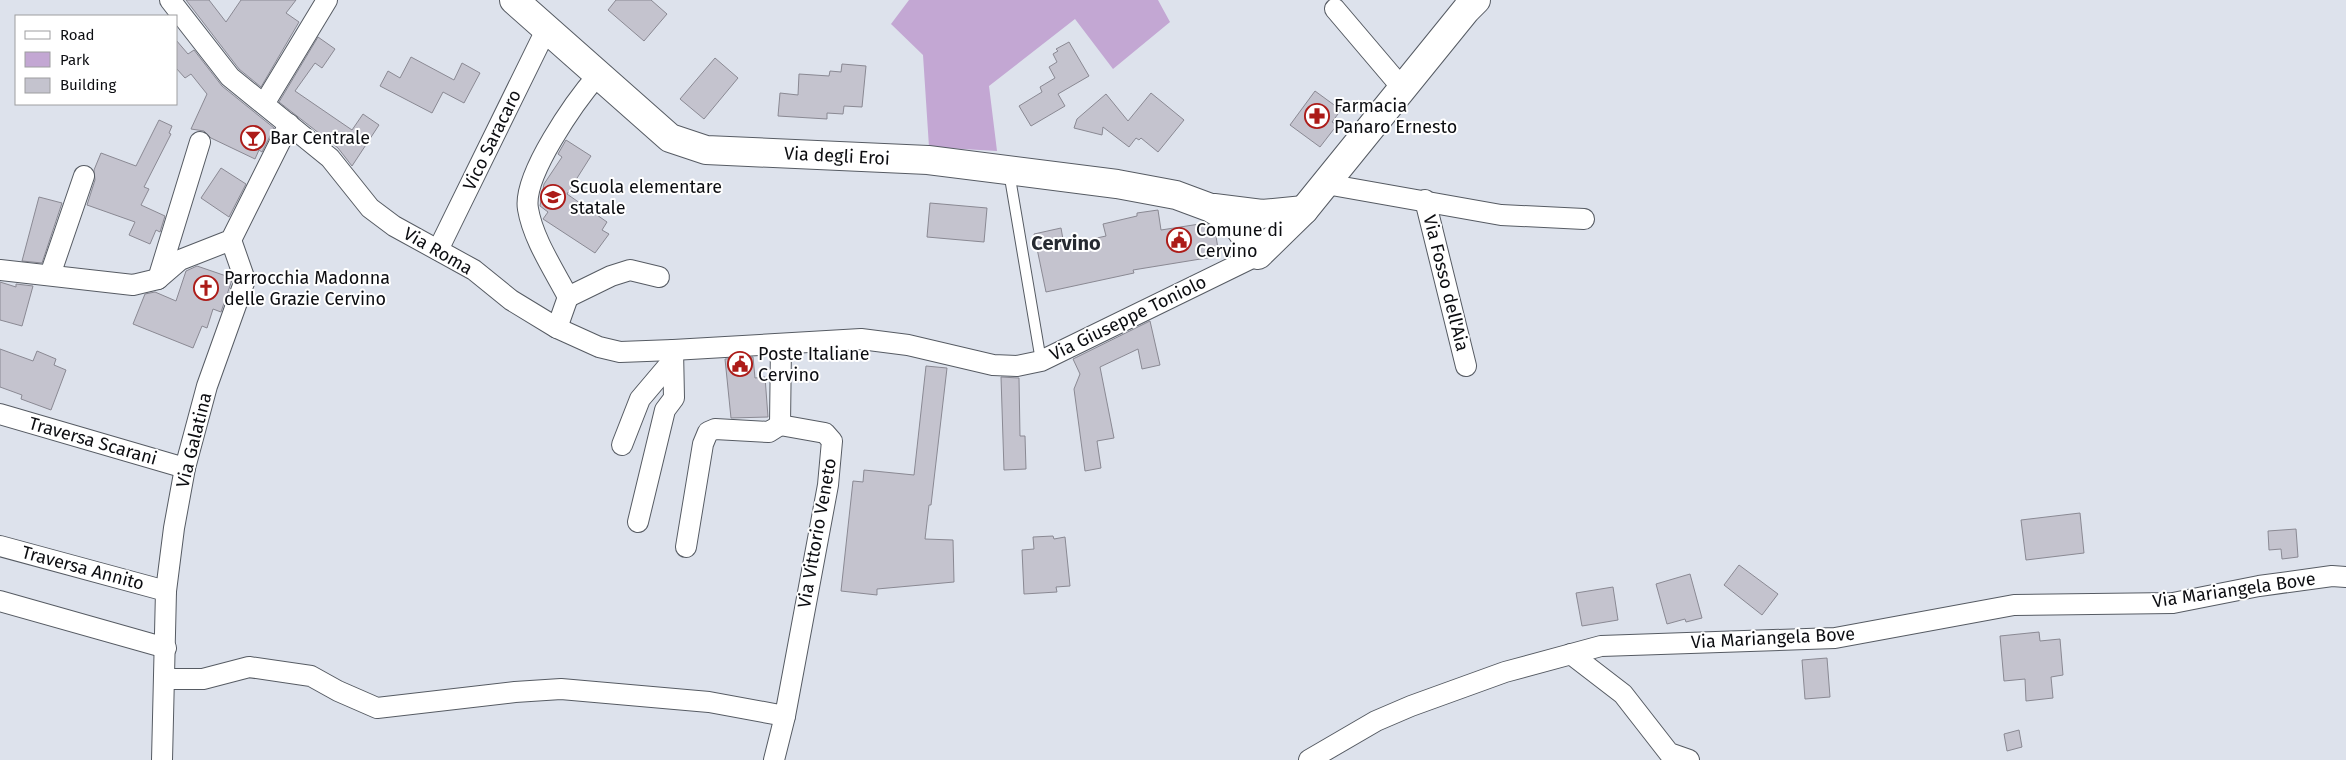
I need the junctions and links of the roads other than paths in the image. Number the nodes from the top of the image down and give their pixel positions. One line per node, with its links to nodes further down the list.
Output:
1 (170, 0): 9 (street, Via Roma)
2 (327, 0): 9 (street)
3 (514, 0): 6 (street, Via degli Eroi)
4 (1476, 0): 8 (street, Via Giuseppe Toniolo)
5 (1335, 10): 8 (street)
6 (546, 30): 7 (street, Via degli Eroi); 20 (street, Vico Saracaro)
7 (598, 75): 12 (street, Via degli Eroi); 26 (street)
8 (1403, 89): 14 (street, Via Giuseppe Toniolo)
9 (264, 104): 10 (street, Via Roma)
10 (289, 124): 19 (street); 20 (street, Via Roma)
11 (200, 142): 25 (street)
12 (1009, 170): 16 (street, Via degli Eroi); 30 (lane)
13 (84, 176): 23 (street)
14 (1326, 184): 15 (street, Via Fosso dell'Aia); 17 (street, Via Giuseppe Toniolo)
15 (1425, 200): 18 (street, Via Fosso dell'Aia); 31 (street, Via Fosso dell'Aia)
16 (1211, 208): 17 (street, Via degli Eroi); 21 (street, Via degli Eroi)
17 (1304, 210): 21 (street, Via Giuseppe Toniolo)
18 (1584, 219)
19 (231, 240): 25 (street); 35 (street, Via Galatina)
20 (438, 250): 27 (street, Via Roma)
21 (1258, 255): 30 (street, Via Giuseppe Toniolo)
22 (0, 270): 23 (street)
23 (50, 275): 25 (street)
24 (659, 277): 26 (street)
25 (158, 279)
26 (568, 297): 27 (street)
27 (557, 328): 29 (street, Via Roma)
28 (781, 344): 29 (street, Via Roma); 30 (street, Via Giuseppe Toniolo); 33 (street)
29 (673, 355): 34 (street); 36 (street)
30 (1041, 360)
31 (1466, 366)
32 (0, 414): 35 (street, Traversa Scarani)
33 (780, 425): 38 (street); 45 (street, Via Vittorio Veneto)
34 (622, 445)
35 (185, 468): 40 (street, Via Galatina)
36 (638, 522)
37 (0, 546): 40 (street, Traversa Annito)
38 (686, 547)
39 (2346, 576): 43 (street, Via Mariangela Bove)
40 (166, 590): 42 (street, Via Galatina)
41 (0, 601): 42 (street)
42 (166, 648): 44 (street, Via Galatina)
43 (1571, 654): 46 (street, Via Mariangela Bove); 49 (street)
44 (165, 679): 45 (street); 47 (street, Via Galatina)
45 (785, 716): 48 (street, Via Vittorio Veneto)
46 (1316, 758)
47 (162, 760)
48 (774, 760)
49 (1689, 760)

